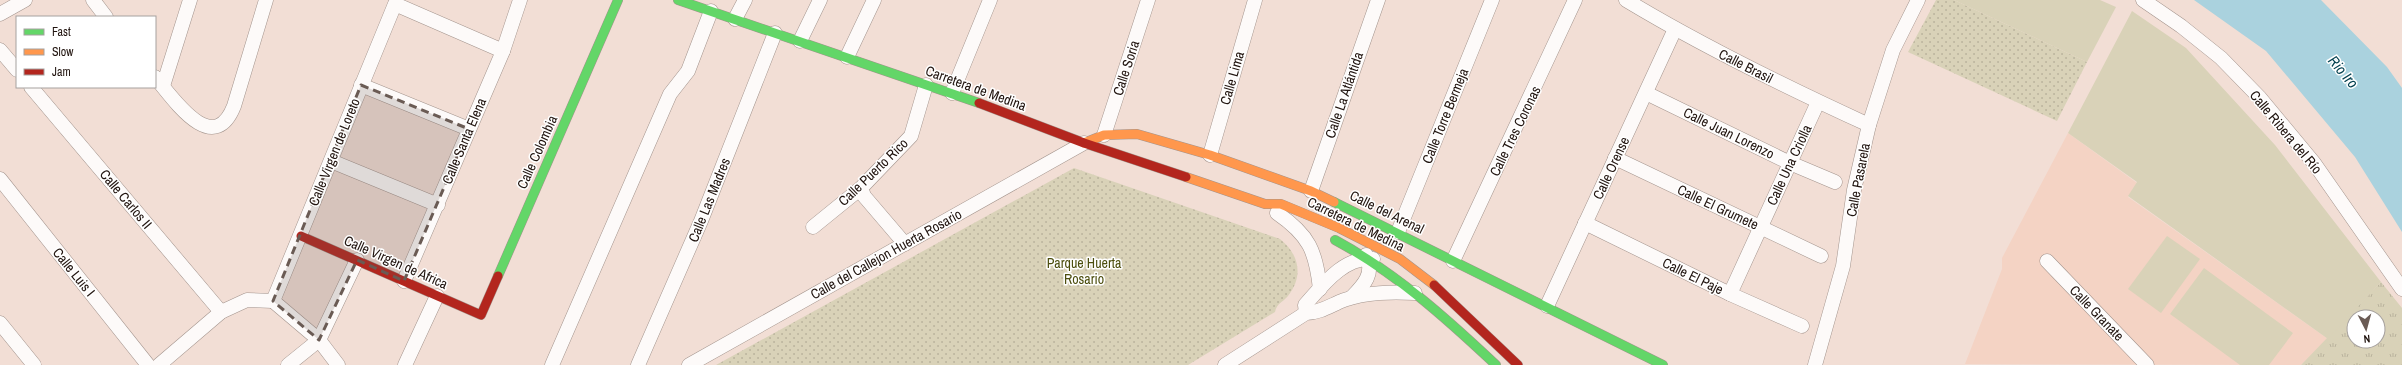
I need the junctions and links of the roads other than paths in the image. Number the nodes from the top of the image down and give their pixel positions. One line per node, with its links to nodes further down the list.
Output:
1 (25, 0): 21 (street)
2 (93, 0): 22 (street)
3 (190, 0): 31 (street)
4 (266, 0): 31 (street)
5 (520, 0): 28 (street, Calle Santa Elena)
6 (618, 0): 79 (main road, Calle Colombia)
7 (678, 0): 20 (main road, Carretera de Medina)
8 (744, 0): 23 (street)
9 (820, 0): 26 (street)
10 (874, 0): 29 (street)
11 (990, 0): 35 (street)
12 (1148, 0): 40 (street, Calle Soria)
13 (1255, 0): 42 (street, Calle Lima)
14 (1378, 0): 49 (street, Calle La Atlántida)
15 (1492, 0): 57 (street, Calle Torre Bermeja)
16 (1575, 0): 65 (street, Calle Tres Coronas)
17 (1626, 0): 24 (street, Calle Brasil)
18 (1918, 0): 38 (street, Calle Pasarela)
19 (2143, 0): 69 (street, Calle Ribera del Río)
20 (711, 11): 23 (main road, Carretera de Medina); 89 (street)
21 (0, 14)
22 (105, 16)
23 (735, 19): 25 (main road, Carretera de Medina)
24 (1675, 30): 36 (street, Calle Orense); 37 (street, Calle Brasil)
25 (775, 33): 26 (main road, Carretera de Medina); 90 (street, Calle Las Madres)
26 (800, 41): 29 (main road, Carretera de Medina)
27 (0, 50): 30 (street)
28 (503, 51): 32 (street, Calle Virgen de Loreto); 39 (street, Calle Santa Elena)
29 (847, 57): 33 (main road, Carretera de Medina)
30 (16, 69)
31 (159, 82)
32 (361, 85): 39 (street); 44 (street, Calle Virgen de Loreto)
33 (926, 85): 35 (main road, Carretera de Medina); 48 (street, Calle Puerto Rico)
34 (32, 88): 77 (street, Calle Carlos II)
35 (952, 93): 41 (main road, Carretera de Medina)
36 (1646, 93): 43 (street, Calle Orense); 45 (street, Calle Juan Lorenzo)
37 (1818, 102): 38 (street, Calle Brasil); 45 (street, Calle Una Criolla)
38 (1869, 125): 96 (street, Calle Pasarela)
39 (469, 129): 51 (street, Calle Santa Elena)
40 (1104, 135): 41 (main road, Calle del Arenal); 42 (main road, Calle del Arenal)
41 (1084, 143): 50 (main road, Carretera de Medina); 61 (street, Calle del Callejon Huerta Rosario)
42 (1210, 155): 49 (main road, Calle del Arenal)
43 (1615, 158): 53 (street, Calle Orense); 56 (street, Calle El Grumete)
44 (331, 161): 51 (street); 59 (street, Calle Virgen de Loreto)
45 (1790, 163): 47 (street, Calle Juan Lorenzo); 56 (street, Calle Una Criolla)
46 (0, 179): 84 (street, Calle Luis I)
47 (1835, 182)
48 (861, 188): 54 (street, Calle Puerto Rico); 61 (street)
49 (1311, 191): 57 (main road, Calle del Arenal)
50 (1265, 204): 52 (main road, Carretera de Medina); 58 (main road, Carretera de Medina)
51 (438, 205): 67 (street, Calle Santa Elena)
52 (1277, 213): 55 (main road, Carretera de Medina); 68 (street)
53 (1585, 223): 71 (street, Calle El Paje); 76 (street, Calle Orense)
54 (813, 227)
55 (1308, 227)
56 (1760, 228): 62 (street, Calle El Grumete); 71 (street, Calle Una Criolla)
57 (1398, 232): 65 (main road, Calle del Arenal)
58 (1352, 234): 63 (street); 74 (main road, Carretera de Medina)
59 (301, 236): 64 (main road, Calle Virgen de Africa); 75 (street, Calle Virgen de Loreto)
60 (1326, 236): 63 (main road, Carretera de Medina)
61 (905, 244): 91 (street, Calle del Callejon Huerta Rosario)
62 (1821, 256)
63 (1368, 259): 68 (street); 70 (main road, Carretera de Medina); 73 (street); 74 (street)
64 (357, 260): 67 (main road, Calle Virgen de Africa); 82 (street)
65 (1453, 261): 76 (main road, Calle del Arenal)
66 (2047, 261): 97 (street, Calle Granate)
67 (404, 281): 72 (main road, Calle Virgen de Africa)
68 (1320, 288): 78 (street)
69 (2402, 289)
70 (1415, 293): 73 (street); 93 (main road, Carretera de Medina)
71 (1730, 294): 81 (street, Calle El Paje)
72 (437, 296): 79 (main road, Calle Virgen de Africa); 88 (street)
73 (1350, 298): 78 (street)
74 (1448, 299): 94 (main road, Carretera de Medina)
75 (273, 301): 77 (street); 82 (street)
76 (1547, 306): 95 (main road, Calle del Arenal)
77 (221, 312): 85 (street)
78 (1306, 313): 92 (street)
79 (481, 315)
80 (0, 323): 83 (street)
81 (1802, 326)
82 (319, 340): 86 (street); 87 (street)
83 (34, 365)
84 (148, 365)
85 (159, 365)
86 (288, 365)
87 (338, 365)
88 (405, 365)
89 (552, 365)
90 (638, 365)
91 (689, 365)
92 (1225, 365)
93 (1496, 365)
94 (1518, 365)
95 (1663, 365)
96 (1815, 365)
97 (2147, 365)

